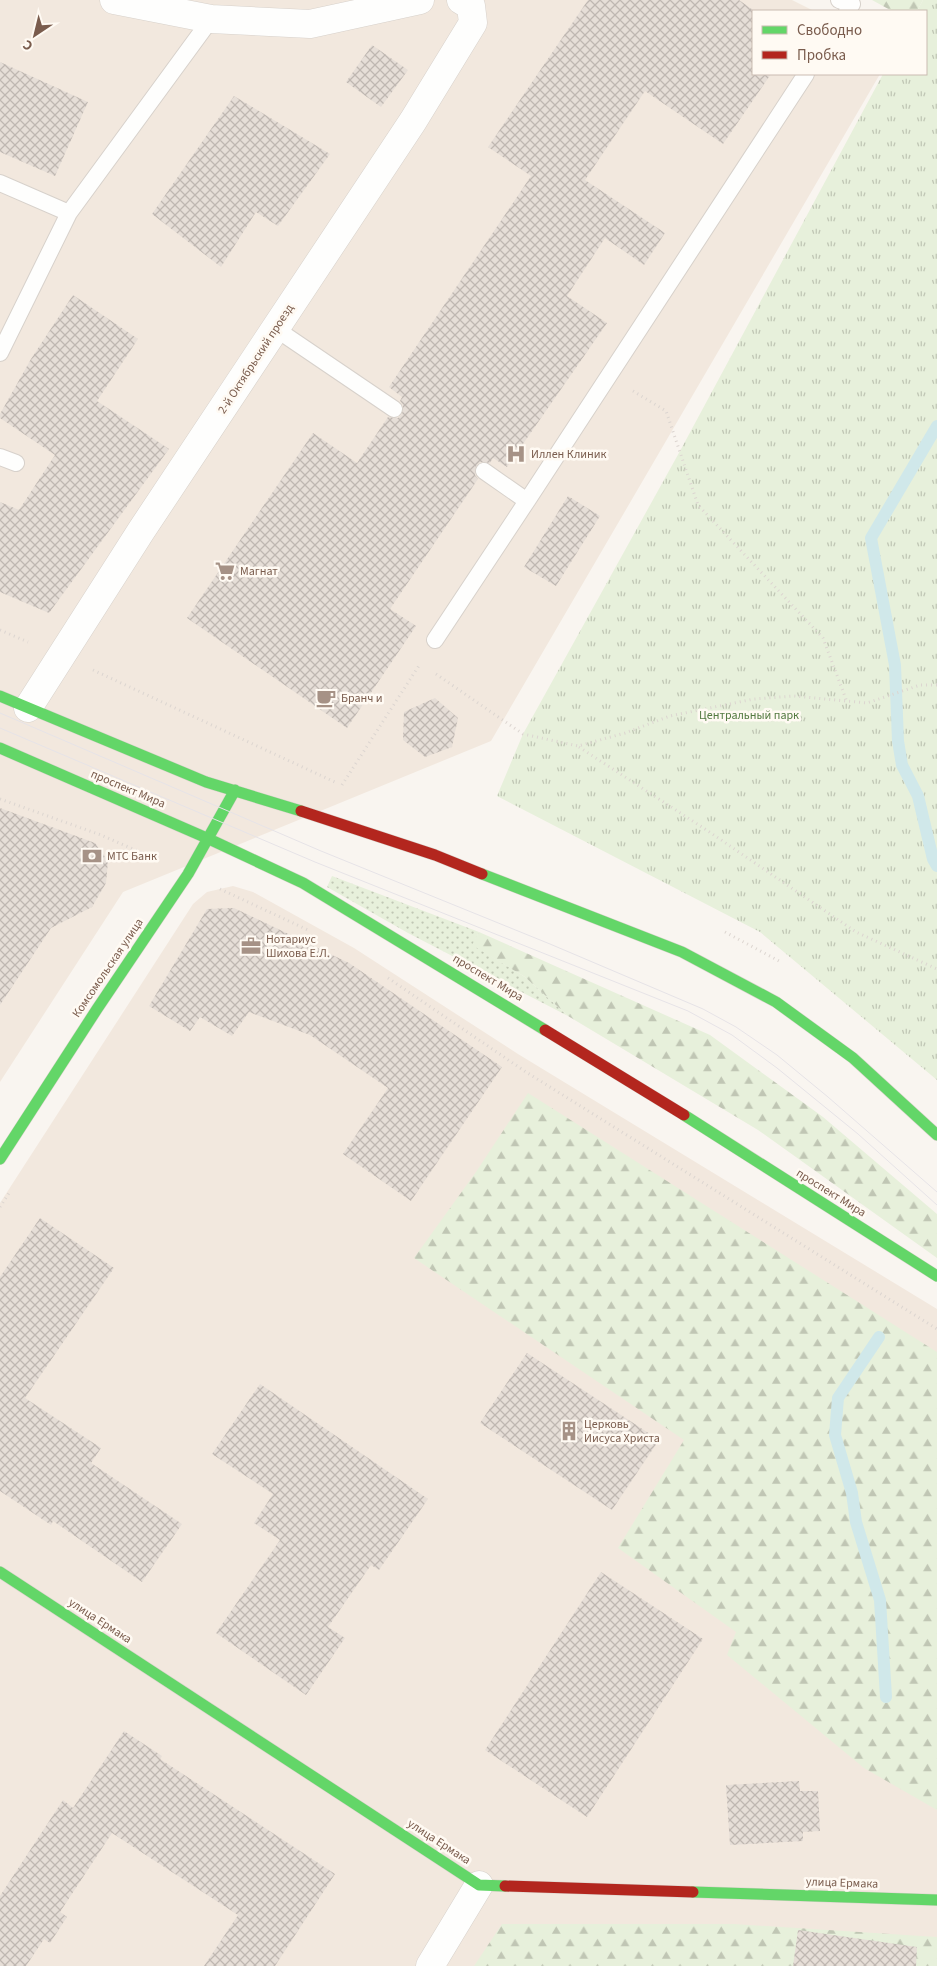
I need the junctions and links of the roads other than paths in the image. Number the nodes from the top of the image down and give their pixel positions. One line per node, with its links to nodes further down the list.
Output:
1 (114, 0): 6 (street)
2 (420, 0): 6 (street)
3 (839, 0): 5 (lane)
4 (470, 2): 10 (street, 2-й Октябрьский проезд)
5 (848, 10)
6 (211, 19): 9 (lane)
7 (805, 75): 16 (lane)
8 (0, 183): 9 (lane)
9 (69, 213): 11 (lane)
10 (276, 329): 12 (lane); 19 (street, 2-й Октябрьский проезд)
11 (0, 352)
12 (394, 409)
13 (0, 456): 14 (lane)
14 (16, 463)
15 (484, 471): 16 (lane)
16 (527, 501): 17 (lane)
17 (435, 640)
18 (0, 696): 19 (main road)
19 (28, 708): 21 (main road)
20 (0, 748): 22 (main road, проспект Мира)
21 (234, 790): 22 (main road, Комсомольская улица); 23 (main road)
22 (209, 839): 24 (main road, Комсомольская улица); 25 (main road, проспект Мира)
23 (937, 1135)
24 (0, 1159)
25 (937, 1276)
26 (0, 1572): 27 (main road, улица Ермака)
27 (479, 1884): 28 (main road, улица Ермака); 29 (street)
28 (937, 1900)
29 (430, 1966)

